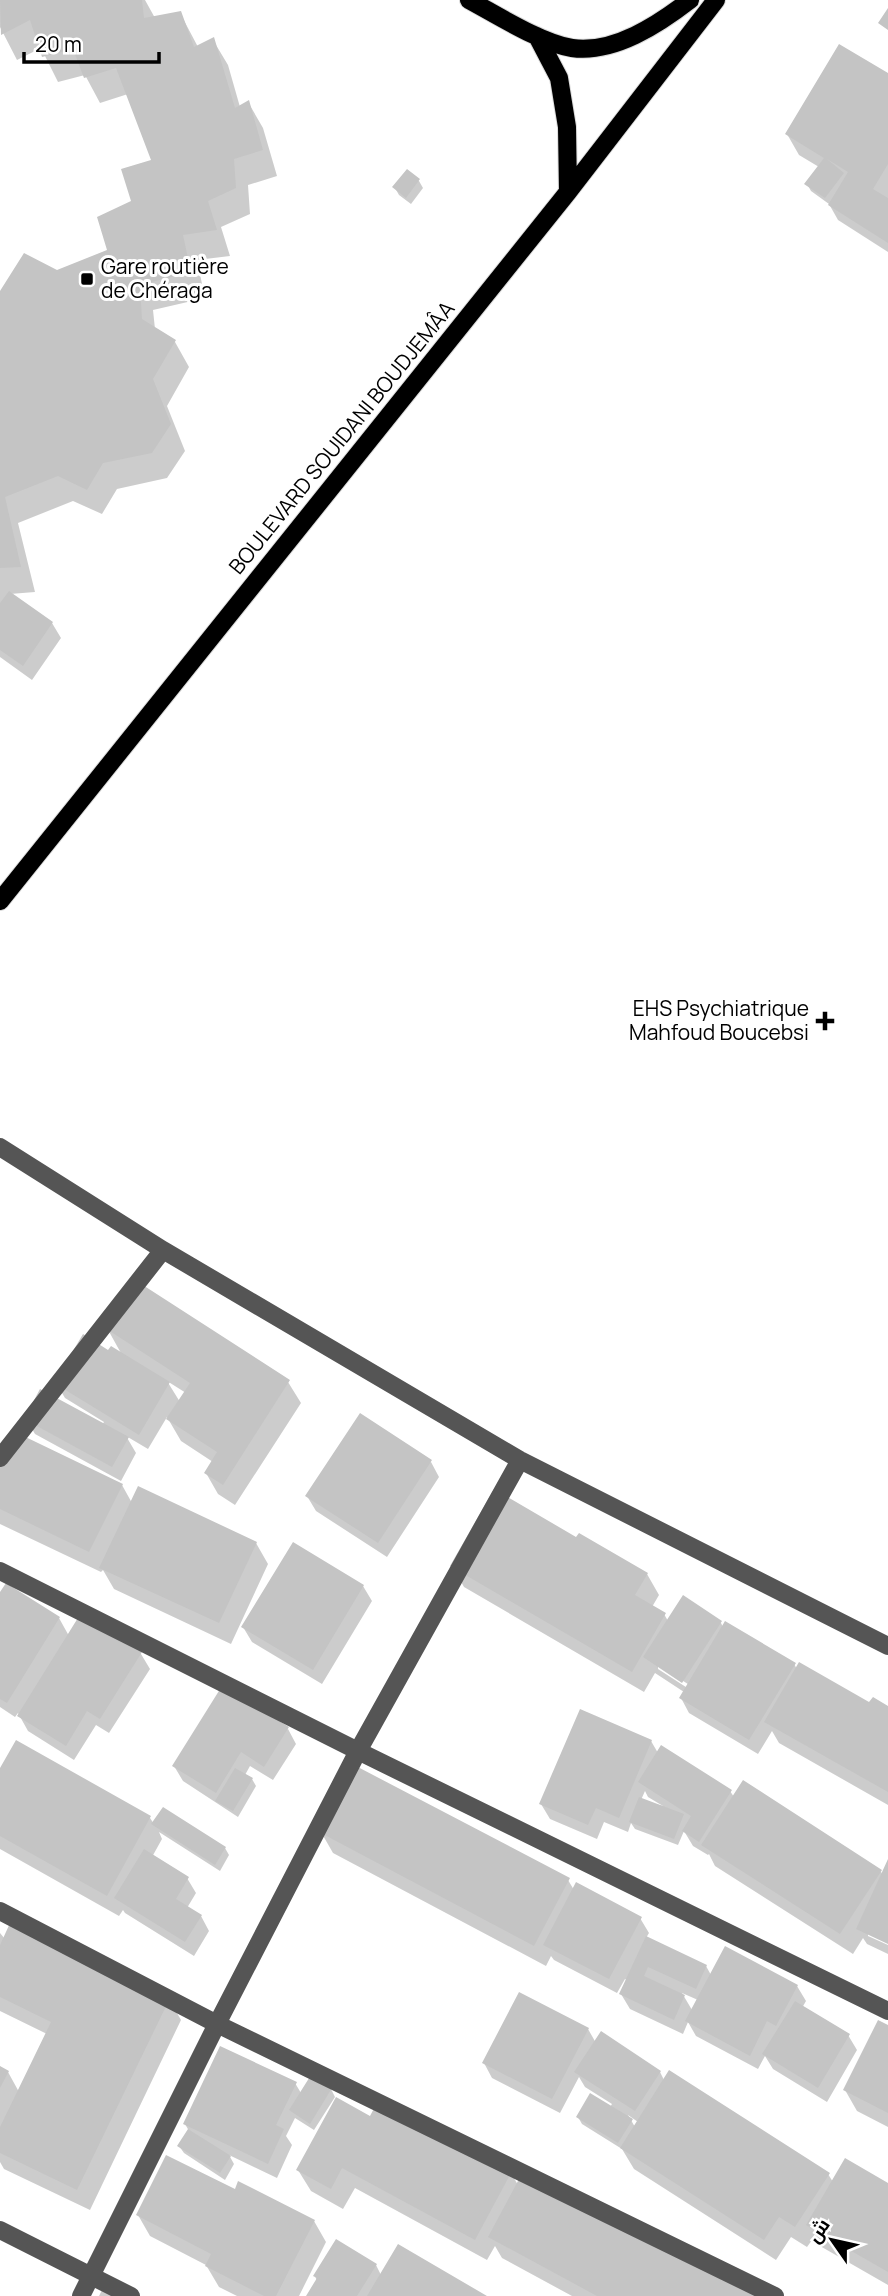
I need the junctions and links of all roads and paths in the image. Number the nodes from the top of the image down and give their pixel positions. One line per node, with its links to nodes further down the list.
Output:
1 (468, 0): 4 (main road)
2 (690, 0): 4 (main road)
3 (716, 0): 5 (main road, BOULEVARD SOUIDANI BOUDJEMÂA)
4 (537, 36): 5 (main road)
5 (568, 192): 6 (main road, BOULEVARD SOUIDANI BOUDJEMÂA)
6 (0, 901)
7 (0, 1147): 8 (street)
8 (163, 1250): 9 (street); 10 (street)
9 (0, 1458)
10 (520, 1460): 12 (street); 13 (street)
11 (0, 1571): 13 (street)
12 (888, 1646)
13 (358, 1751): 15 (street); 16 (street)
14 (0, 1911): 16 (street)
15 (888, 2011)
16 (217, 2024): 18 (street); 21 (street)
17 (0, 2230): 18 (street)
18 (90, 2276): 19 (street); 20 (street)
19 (81, 2296)
20 (131, 2296)
21 (775, 2296)

